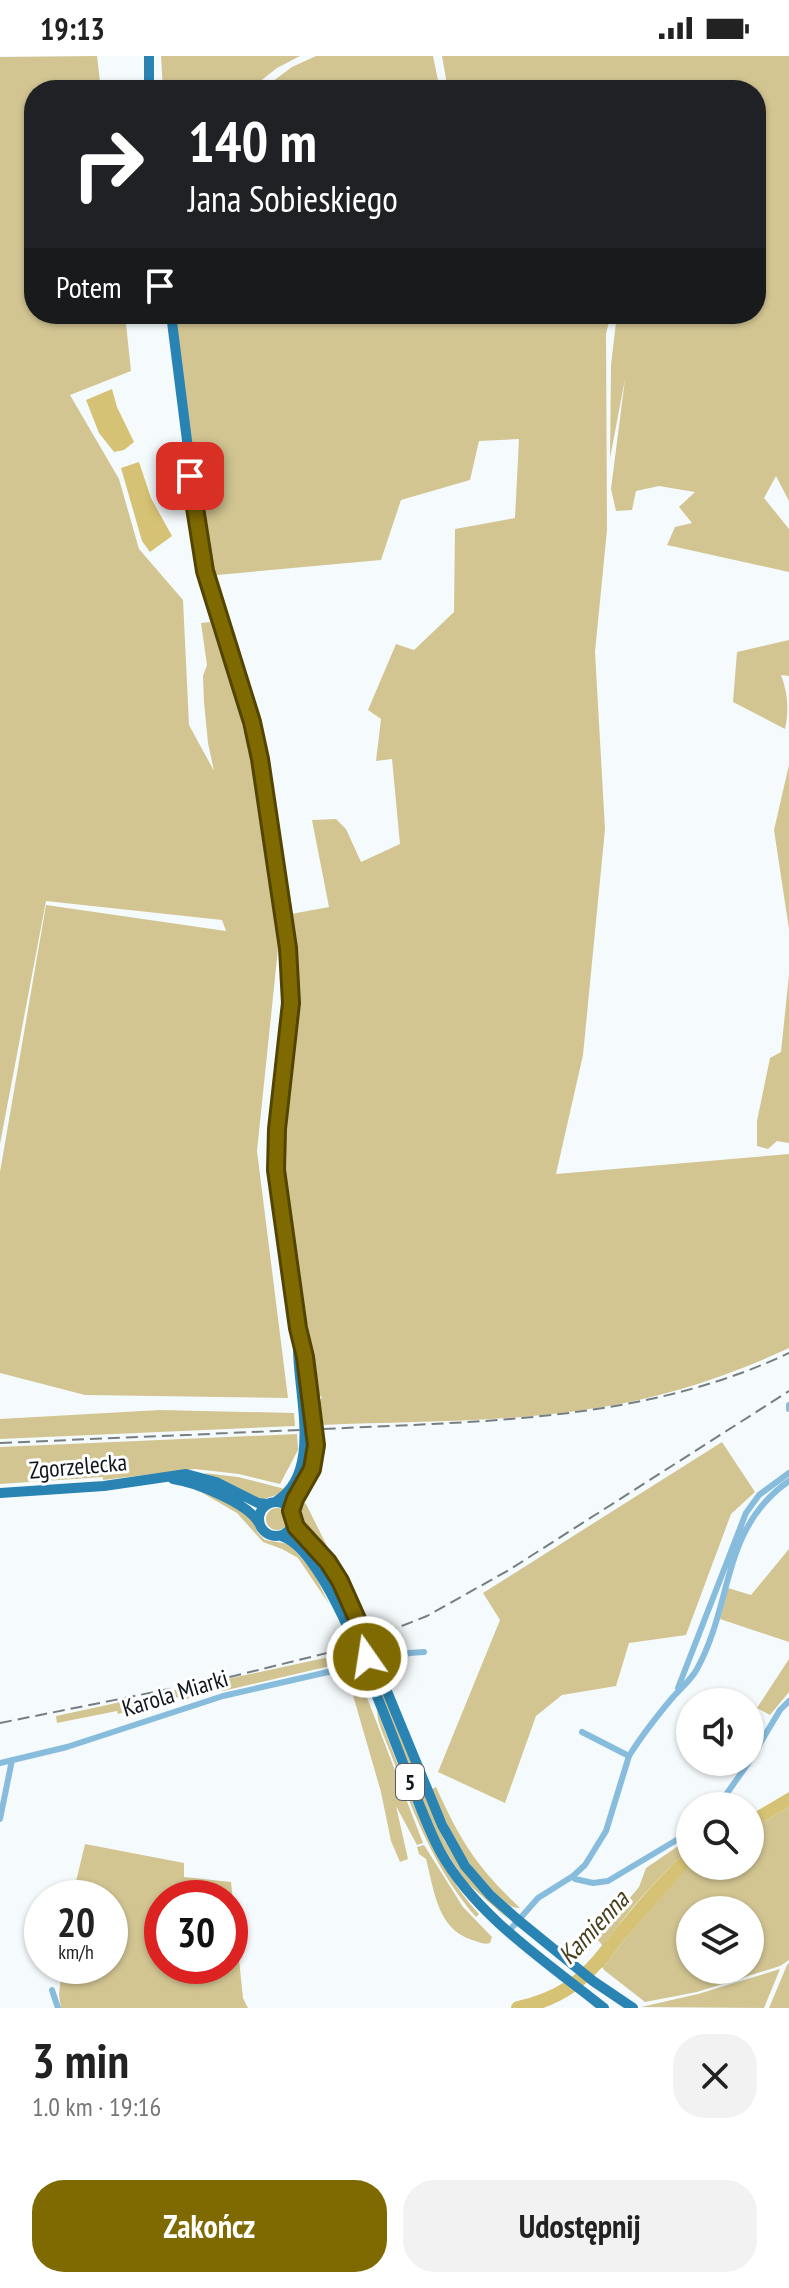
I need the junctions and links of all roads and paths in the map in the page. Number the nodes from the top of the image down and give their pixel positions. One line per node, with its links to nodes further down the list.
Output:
1 (149, 56): 2 (main road)
2 (149, 80)
3 (172, 324): 4 (main road)
4 (298, 1331): 9 (main road); 10 (main road)
5 (789, 1473): 19 (street)
6 (159, 1479): 8 (main road, Zgorzelecka / 5); 9 (main road, Zgorzelecka / 5); 11 (main road, Zgorzelecka / 5)
7 (789, 1481): 19 (street)
8 (0, 1493)
9 (271, 1503): 10 (main road, 5); 11 (main road)
10 (291, 1511): 12 (main road)
11 (259, 1523): 13 (main road, 5)
12 (293, 1523): 13 (main road); 14 (main road, 5)
13 (281, 1536): 16 (main road, 5)
14 (365, 1637): 16 (street); 17 (main road, 5)
15 (424, 1652): 17 (street)
16 (363, 1664): 18 (street); 24 (street, Karola Miarki); 30 (main road, 5)
17 (377, 1666): 18 (main road, 5)
18 (382, 1680): 29 (main road, 5)
19 (675, 1695): 23 (street)
20 (789, 1701): 22 (street)
21 (582, 1732): 23 (street)
22 (764, 1736)
23 (629, 1756): 28 (street)
24 (12, 1760): 25 (street, Karola Miarki); 26 (street)
25 (0, 1763)
26 (0, 1819)
27 (676, 1840): 28 (street)
28 (573, 1876): 29 (street)
29 (518, 1920): 30 (street); 34 (main road, 5)
30 (509, 1931): 33 (main road, 5)
31 (52, 1990): 32 (street)
32 (58, 2008)
33 (604, 2008)
34 (633, 2008)

